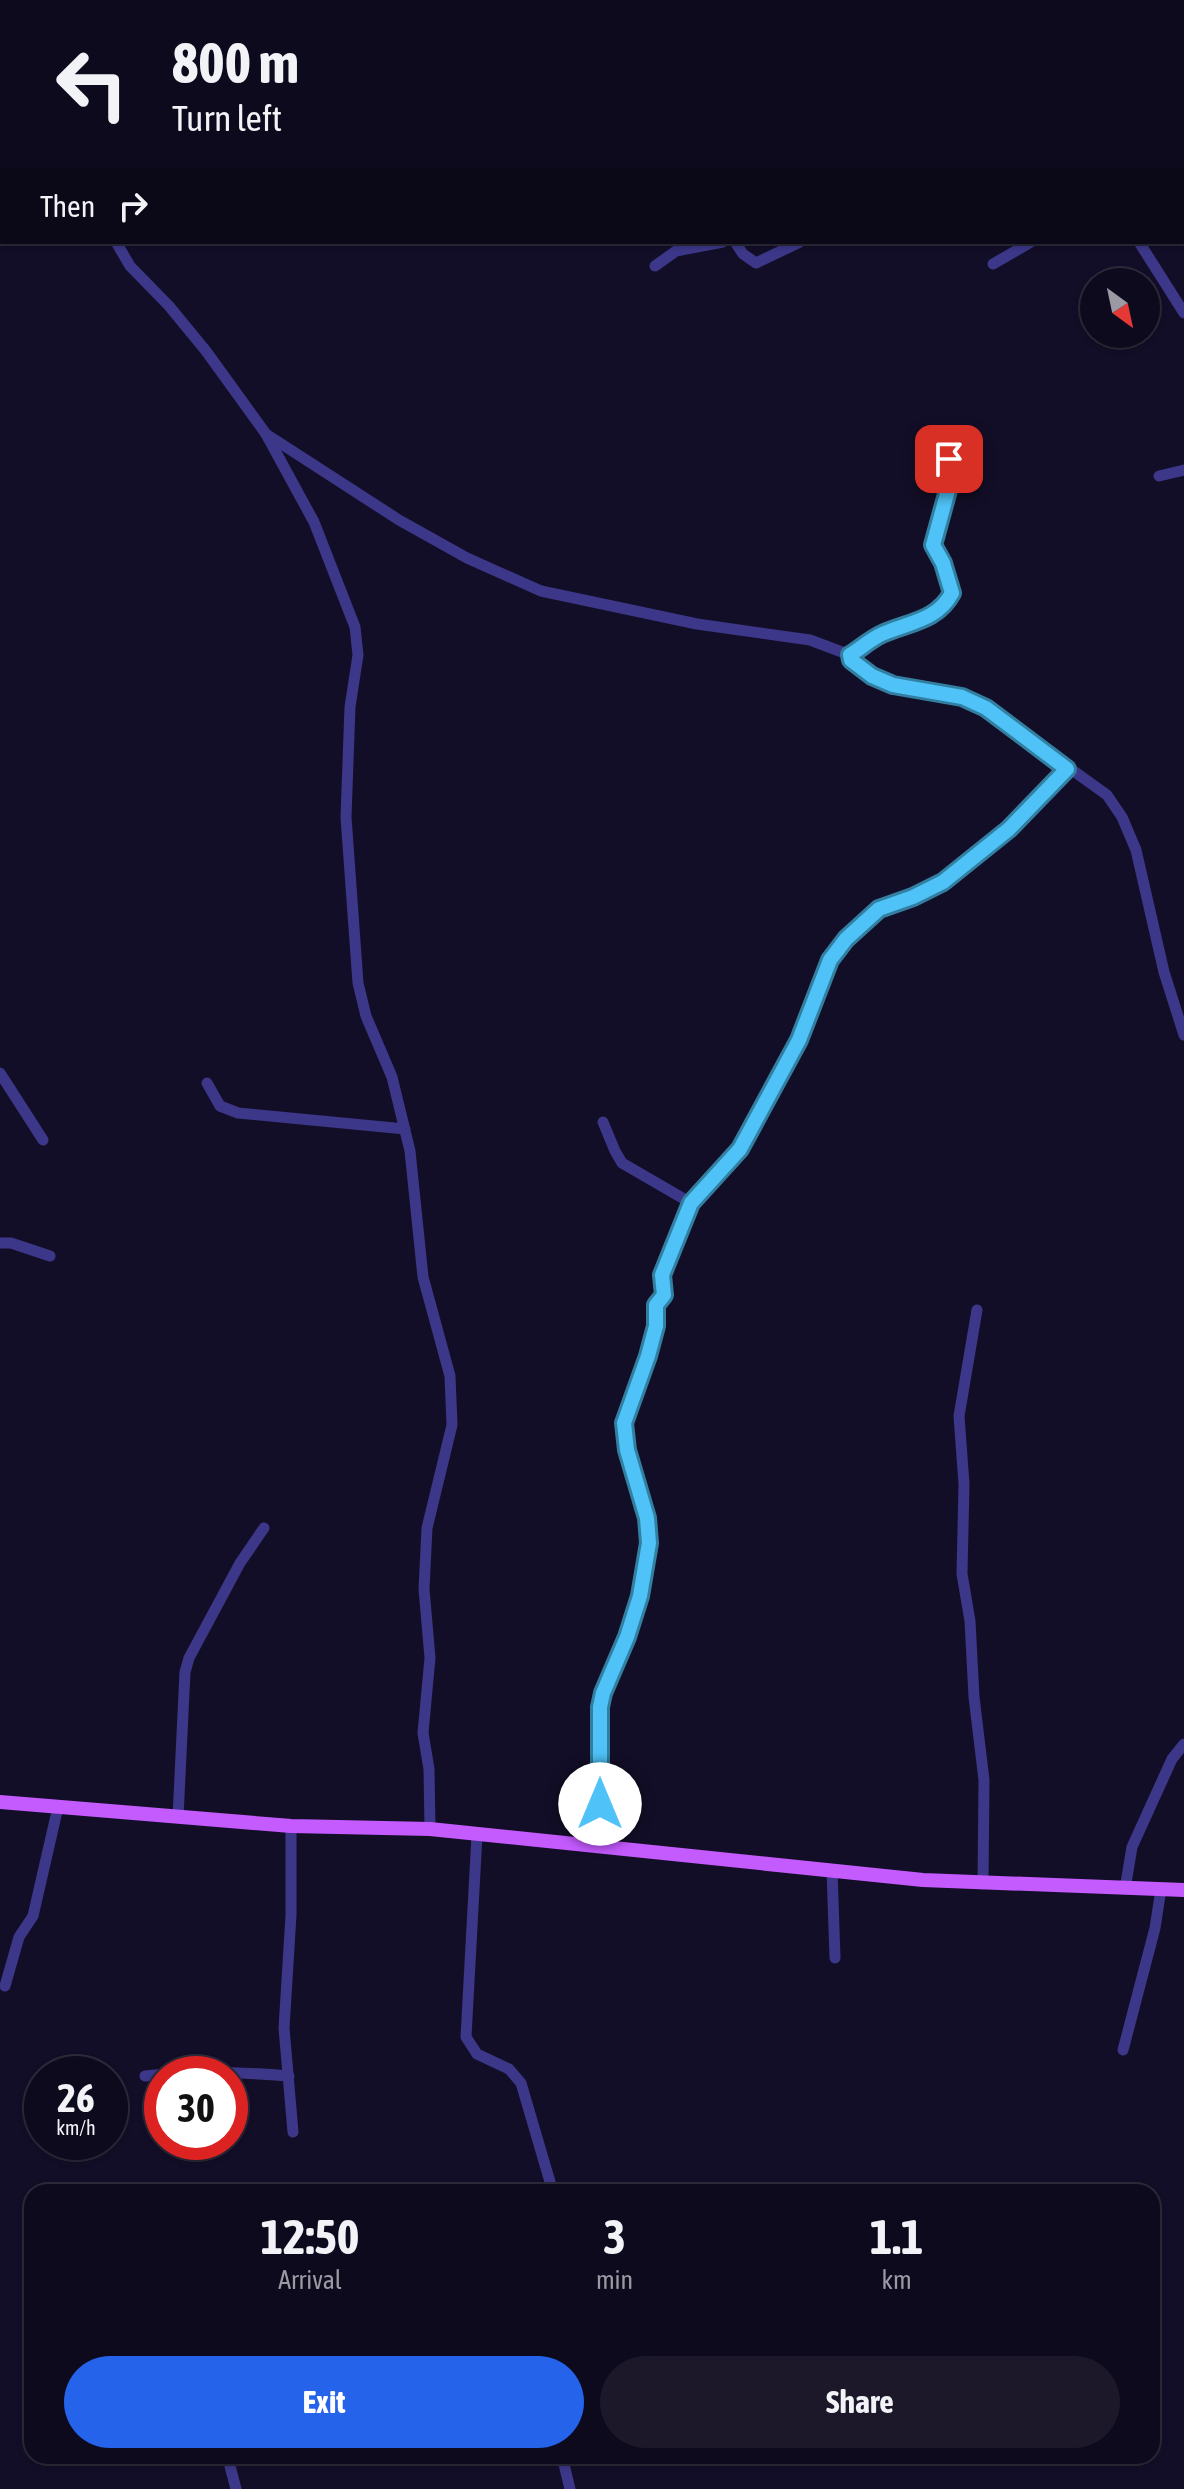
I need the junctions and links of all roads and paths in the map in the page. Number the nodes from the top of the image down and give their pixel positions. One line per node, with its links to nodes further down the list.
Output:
1 (117, 244): 10 (street)
2 (713, 244): 8 (street)
3 (736, 244): 4 (street)
4 (796, 244)
5 (1028, 244): 7 (street)
6 (1140, 244): 9 (street)
7 (993, 264)
8 (655, 266)
9 (1184, 313)
10 (266, 434): 11 (street); 14 (street)
11 (288, 448): 14 (street); 16 (street)
12 (949, 459): 16 (street)
13 (1184, 470): 15 (street)
14 (289, 471): 22 (street)
15 (1159, 476)
16 (850, 655): 17 (street)
17 (1067, 769): 18 (street); 24 (street)
18 (1184, 1035)
19 (0, 1073): 23 (street)
20 (207, 1083): 22 (street)
21 (603, 1122): 24 (street)
22 (405, 1129): 34 (street)
23 (43, 1140)
24 (691, 1203): 36 (street)
25 (0, 1243): 26 (street)
26 (50, 1256)
27 (977, 1310): 38 (street)
28 (264, 1528): 32 (street)
29 (1184, 1744): 39 (street)
30 (0, 1802): 31 (main road)
31 (58, 1807): 32 (main road); 43 (street)
32 (178, 1817): 33 (main road)
33 (291, 1826): 34 (main road); 46 (street)
34 (430, 1829): 35 (main road)
35 (477, 1835): 36 (main road); 48 (street)
36 (595, 1846): 37 (main road)
37 (832, 1870): 38 (main road); 42 (street)
38 (983, 1884): 39 (main road)
39 (1125, 1889): 40 (main road)
40 (1161, 1889): 41 (main road); 44 (street)
41 (1184, 1890)
42 (835, 1958)
43 (5, 1986)
44 (1123, 2050)
45 (248, 2073): 46 (street)
46 (289, 2076): 47 (street)
47 (293, 2132)
48 (551, 2184)
49 (564, 2464): 52 (street)
50 (230, 2466): 51 (street)
51 (236, 2489)
52 (570, 2489)

